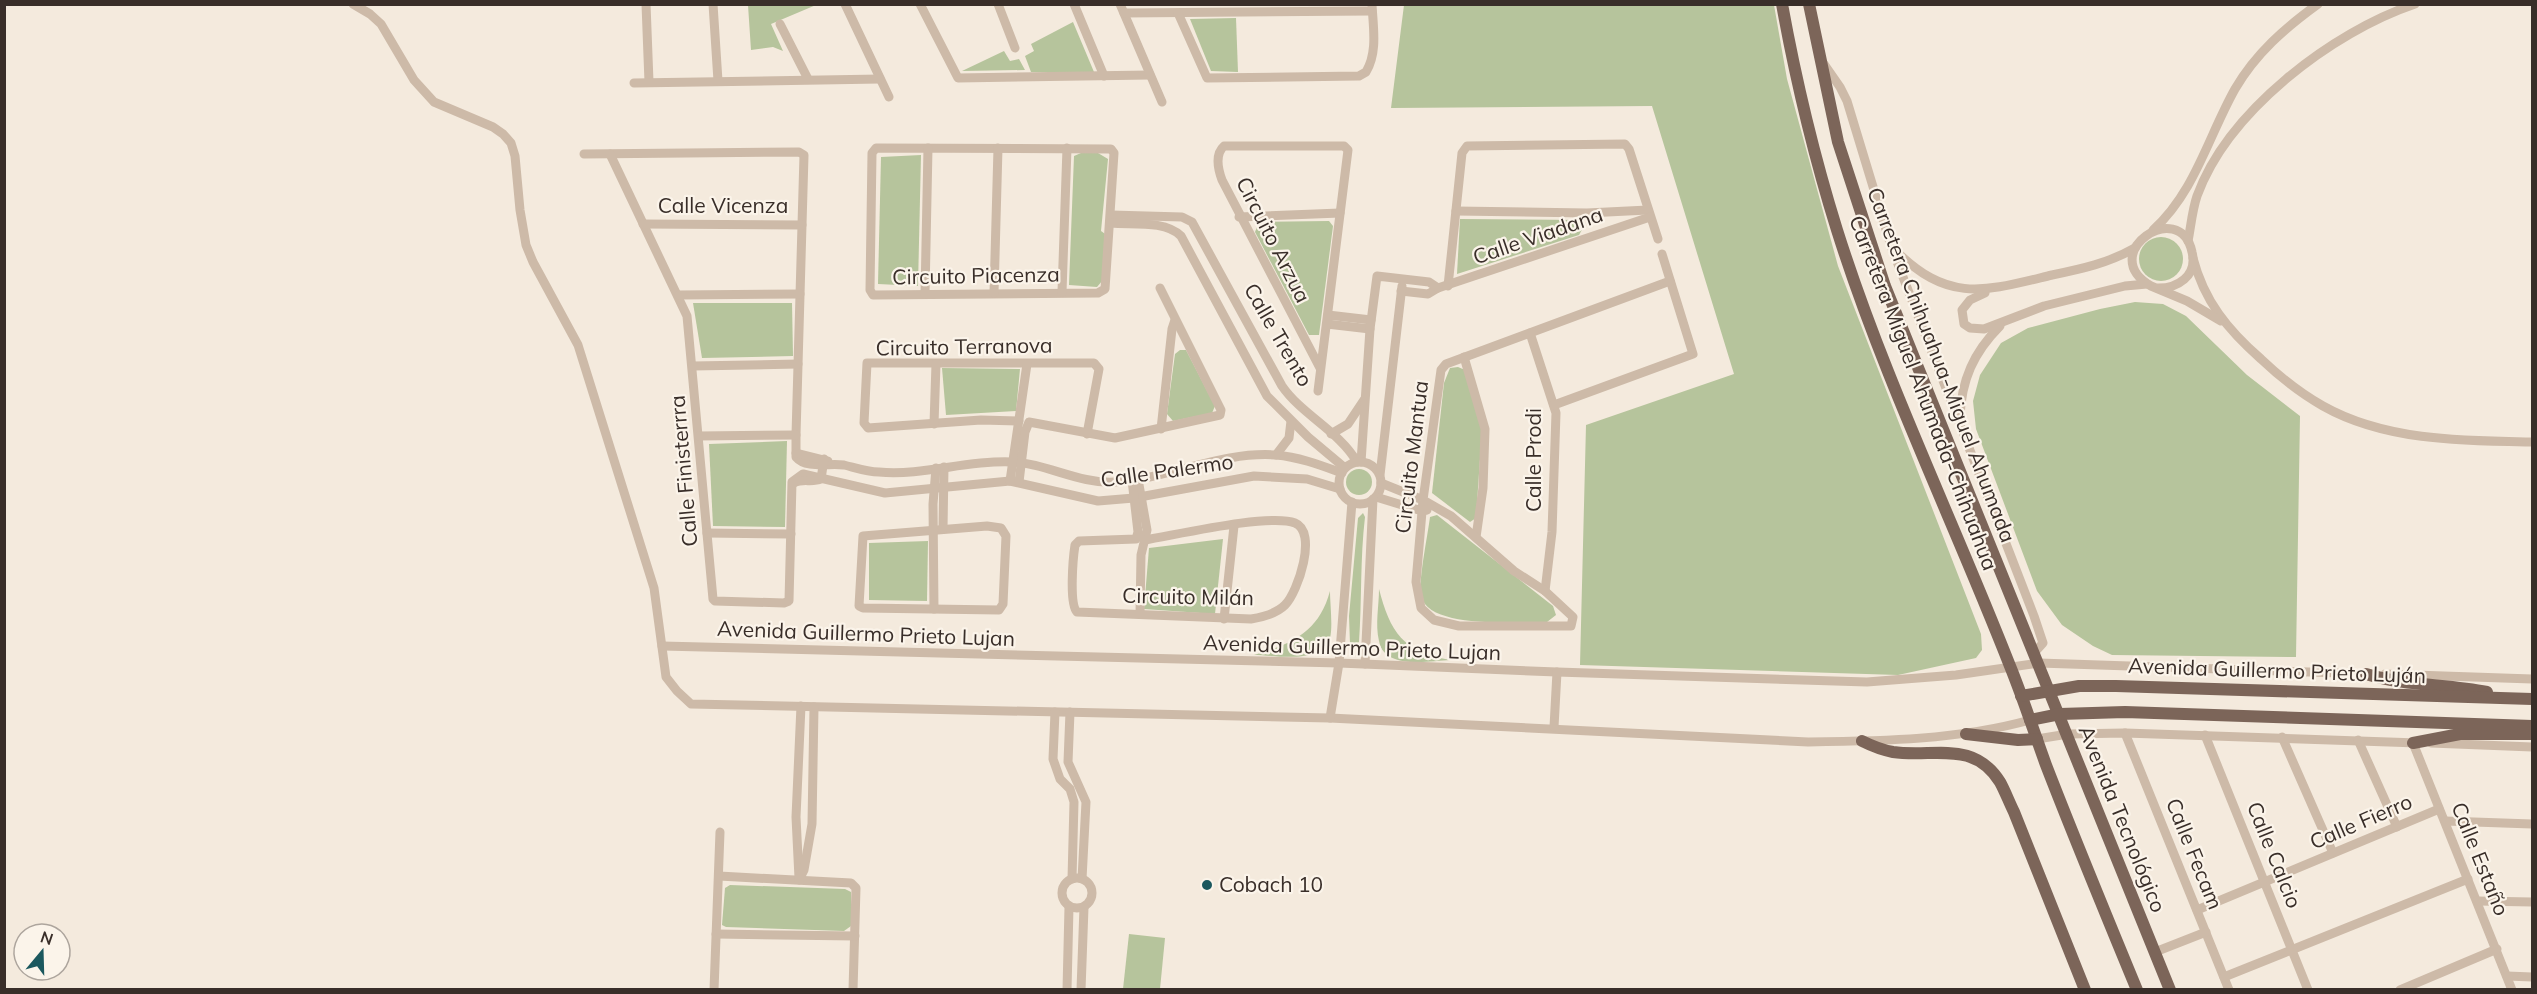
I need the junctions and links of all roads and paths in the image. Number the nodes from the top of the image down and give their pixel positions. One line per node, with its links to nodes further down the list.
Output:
1 (353, 4): 112 (street)
2 (646, 4): 23 (street)
3 (714, 4): 22 (street)
4 (845, 4): 21 (street)
5 (920, 4): 19 (street)
6 (998, 4): 16 (street)
7 (1074, 4): 19 (street)
8 (1782, 4): 116 (main road, Carretera Miguel Ahumada-Chihuahua)
9 (1809, 4): 17 (main road, Carretera Chihuahua-Miguel Ahumada)
10 (2318, 4): 39 (street)
11 (2415, 4): 41 (street)
12 (1372, 8): 14 (street); 14 (street)
13 (1122, 9): 14 (street); 18 (street)
14 (1178, 13)
15 (780, 24): 20 (street)
16 (1015, 48)
17 (1819, 57): 42 (street); 113 (main road, Carretera Chihuahua-Miguel Ahumada)
18 (1150, 75): 19 (street); 26 (street)
19 (1104, 76)
20 (808, 79): 21 (street); 22 (street)
21 (880, 79): 25 (street)
22 (718, 81): 23 (street)
23 (649, 82): 24 (street)
24 (634, 83)
25 (889, 97)
26 (1162, 102)
27 (928, 148): 28 (street, Circuito Piacenza); 56 (street); 56 (street, Circuito Piacenza)
28 (998, 148): 29 (street, Circuito Piacenza); 54 (street)
29 (1067, 148): 36 (street, Circuito Piacenza); 53 (street)
30 (584, 154): 31 (street)
31 (610, 154): 37 (street, Calle Finisterrra); 38 (street)
32 (1456, 211): 34 (street); 34 (street); 49 (street)
33 (1340, 213): 35 (street); 35 (street, Circuito Arzua); 58 (street, Circuito Arzua)
34 (1649, 213): 40 (street); 49 (street, Calle Viadana)
35 (1239, 217): 69 (street, Circuito Arzua)
36 (1111, 219): 53 (street, Circuito Piacenza); 74 (street, Calle Trento); 79 (street, Calle Trento)
37 (643, 224): 38 (street, Calle Vicenza); 57 (street, Calle Finisterrra)
38 (802, 225): 55 (street)
39 (2153, 230): 41 (street); 43 (street)
40 (1658, 239)
41 (2188, 241): 45 (street)
42 (1891, 246): 51 (street); 75 (street)
43 (2135, 248): 48 (street); 51 (street)
44 (1662, 254): 47 (street)
45 (2193, 258): 48 (street); 60 (street)
46 (1403, 278): 49 (street); 52 (street); 61 (street)
47 (1670, 280): 63 (street, Circuito Mantua); 72 (street)
48 (2151, 286): 60 (street); 62 (street)
49 (1443, 287): 52 (street, Calle Viadana)
50 (1160, 288): 59 (street)
51 (1993, 290): 62 (street)
52 (1401, 291): 90 (street)
53 (1062, 292): 54 (street, Circuito Piacenza)
54 (994, 293): 56 (street, Circuito Piacenza)
55 (800, 294): 57 (street); 65 (street)
56 (925, 294)
57 (679, 295): 68 (street, Calle Finisterrra)
58 (1327, 319): 61 (street); 69 (street, Circuito Arzua)
59 (1175, 320): 77 (street); 77 (street)
60 (2223, 323): 82 (street)
61 (1371, 324): 71 (street)
62 (2001, 324): 75 (street)
63 (1530, 333): 64 (street, Circuito Mantua); 72 (street, Calle Prodi)
64 (1464, 357): 98 (street, Circuito Mantua); 106 (street)
65 (798, 363): 68 (street); 80 (street)
66 (936, 364): 67 (street, Circuito Terranova); 76 (street); 76 (street, Circuito Terranova)
67 (1027, 364): 73 (street); 78 (street, Circuito Terranova)
68 (693, 366): 81 (street, Calle Finisterrra)
69 (1320, 368): 70 (street, Circuito Arzua)
70 (1317, 391)
71 (1366, 395): 79 (street); 86 (street)
72 (1554, 405): 108 (street, Calle Prodi)
73 (1019, 421): 76 (street, Circuito Terranova); 85 (street)
74 (1291, 421): 83 (street); 88 (street, Calle Trento)
75 (1960, 423): 113 (street)
76 (934, 424)
77 (1161, 429): 78 (street)
78 (1087, 434): 85 (street)
79 (1331, 434): 86 (street, Calle Trento)
80 (796, 435): 81 (street); 84 (street, Calle Palermo)
81 (699, 436): 104 (street, Calle Finisterrra)
82 (2532, 442)
83 (1276, 455): 88 (street, Calle Palermo); 91 (street, Calle Palermo)
84 (823, 462): 87 (street, Calle Palermo); 89 (street)
85 (1017, 462): 87 (street, Calle Palermo); 91 (street, Calle Palermo); 93 (street)
86 (1359, 462): 88 (street); 90 (street)
87 (940, 467): 94 (street)
88 (1343, 470): 95 (street)
89 (821, 479): 92 (street, Calle Palermo); 94 (street, Calle Palermo)
90 (1380, 479): 97 (street); 98 (street)
91 (1135, 480): 96 (street)
92 (794, 481): 105 (street, Calle Finisterrra)
93 (1015, 481): 94 (street, Calle Palermo); 96 (street, Calle Palermo)
94 (938, 488): 103 (street)
95 (1340, 489): 96 (street, Calle Palermo); 99 (street)
96 (1138, 497): 107 (street); 110 (street, Circuito Milán)
97 (1375, 498): 99 (street); 101 (street); 115 (street)
98 (1423, 500): 100 (street); 101 (street, Circuito Mantua)
99 (1352, 502): 114 (street)
100 (1435, 508): 101 (street); 106 (street)
101 (1422, 511): 108 (street, Circuito Mantua)
102 (1234, 526): 107 (street, Circuito Milán); 111 (street); 111 (street, Circuito Milán)
103 (938, 529): 109 (street); 109 (street); 109 (street)
104 (707, 533): 105 (street); 105 (street, Calle Finisterrra)
105 (791, 534)
106 (1476, 537): 108 (street)
107 (1145, 540): 110 (street)
108 (1545, 591)
109 (934, 609)
110 (1140, 614): 111 (street, Circuito Milán)
111 (1224, 619)
112 (662, 646): 114 (street, Avenida Guillermo Prieto Lujan); 123 (street)
113 (2037, 658): 116 (street, Avenida Guillermo Prieto Lujan); 118 (street, Avenida Guillermo Prieto Luján); 120 (main road, Avenida Tecnológico)
114 (1338, 663): 115 (street, Avenida Guillermo Prieto Lujan); 128 (street)
115 (1365, 664): 117 (street, Avenida Guillermo Prieto Lujan)
116 (2010, 666): 117 (street, Avenida Guillermo Prieto Lujan); 121 (main road, Carretera Miguel Ahumada-Chihuahua)
117 (1557, 672): 131 (street)
118 (2366, 674): 119 (street, Avenida Guillermo Prieto Luján); 122 (main road)
119 (2532, 679)
120 (2050, 691): 121 (main road, Avenida Guillermo Prieto Luján); 122 (main road, Avenida Guillermo Prieto Luján); 127 (main road, Avenida Tecnológico)
121 (2021, 696): 129 (main road, Carretera Miguel Ahumada-Chihuahua)
122 (2527, 699)
123 (801, 706): 124 (street); 143 (street)
124 (814, 707): 125 (street); 144 (street)
125 (1055, 712): 126 (street); 154 (street)
126 (1070, 712): 128 (street); 154 (street)
127 (2060, 714): 129 (main road); 130 (main road); 134 (main road, Avenida Tecnológico)
128 (1330, 718): 131 (street)
129 (2030, 720): 133 (street); 138 (main road)
130 (2532, 726)
131 (1554, 727): 140 (street)
132 (2125, 733): 134 (street); 136 (street); 162 (street, Calle Fecam)
133 (1966, 734): 138 (main road); 140 (street)
134 (2068, 734): 138 (street); 168 (main road, Avenida Tecnológico)
135 (2532, 734): 141 (main road)
136 (2205, 735): 137 (street); 157 (street, Calle Calcio)
137 (2282, 737): 139 (street); 152 (street)
138 (2037, 739): 169 (main road)
139 (2358, 740): 141 (street); 150 (street)
140 (1862, 741): 177 (main road)
141 (2413, 742): 142 (street); 147 (street, Calle Estaño)
142 (2532, 747)
143 (798, 763): 144 (street); 145 (street)
144 (813, 763): 146 (street)
145 (796, 800): 146 (street); 156 (street)
146 (813, 800): 156 (street)
147 (2439, 809): 148 (street, Calle Estaño); 150 (street, Calle Fierro)
148 (2445, 821): 149 (street, Calle Fierro); 155 (street, Calle Estaño)
149 (2532, 824)
150 (2397, 826): 152 (street, Calle Fierro)
151 (720, 832): 153 (street)
152 (2333, 853): 157 (street, Calle Fierro)
153 (718, 876): 156 (street); 164 (street)
154 (1077, 879): 160 (street); 161 (street)
155 (2468, 879): 158 (street, Calle Estaño); 167 (street)
156 (800, 880): 165 (street)
157 (2265, 882): 162 (street, Calle Fierro); 167 (street, Calle Calcio)
158 (2477, 901): 159 (street); 166 (street, Calle Estaño)
159 (2532, 902)
160 (1070, 907): 161 (street); 175 (street)
161 (1084, 907): 176 (street)
162 (2197, 910): 163 (street, Calle Fecam)
163 (2206, 932): 168 (street); 171 (street, Calle Fecam)
164 (716, 934): 165 (street); 173 (street)
165 (855, 936): 174 (street)
166 (2497, 949): 170 (street, Calle Estaño); 183 (street)
167 (2292, 951): 171 (street); 182 (street, Calle Calcio)
168 (2155, 952): 180 (main road, Avenida Tecnológico)
169 (2126, 963): 178 (main road); 179 (main road)
170 (2507, 976): 172 (street); 184 (street, Calle Estaño)
171 (2224, 977): 181 (street, Calle Fecam)
172 (2532, 977)
173 (714, 990)
174 (853, 990)
175 (1067, 990)
176 (1081, 990)
177 (2085, 990)
178 (2127, 990)
179 (2137, 990)
180 (2170, 990)
181 (2229, 990)
182 (2308, 990)
183 (2400, 990)
184 (2512, 990)

